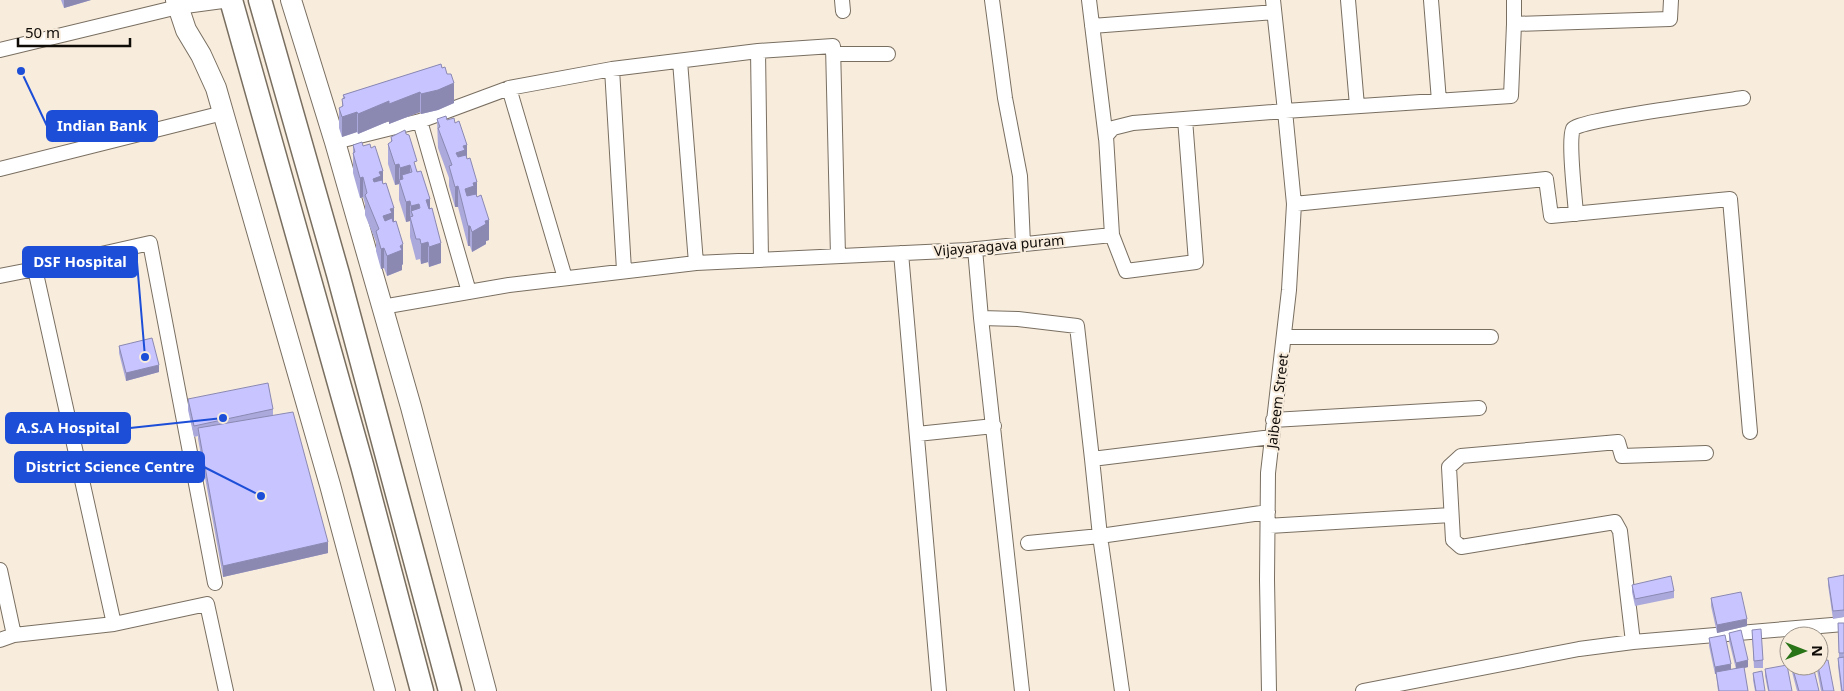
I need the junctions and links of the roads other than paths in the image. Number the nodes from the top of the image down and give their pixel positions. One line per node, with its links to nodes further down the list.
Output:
1 (230, 0): 10 (street); 69 (highway)
2 (260, 0): 70 (highway)
3 (291, 0): 29 (main road)
4 (992, 0): 34 (street)
5 (1089, 0): 13 (street)
6 (1348, 0): 23 (street)
7 (1431, 0): 22 (street)
8 (1514, 0): 12 (street)
9 (1671, 0): 12 (street)
10 (177, 4): 14 (street); 25 (main road)
11 (1273, 6): 13 (street); 24 (street)
12 (1514, 24): 22 (street)
13 (1092, 26): 28 (street)
14 (0, 50)
15 (758, 51): 16 (street); 18 (street); 38 (street)
16 (833, 54): 17 (street); 37 (street)
17 (888, 54)
18 (680, 61): 19 (street); 39 (street)
19 (612, 69): 20 (street); 41 (street)
20 (510, 88): 27 (street); 43 (street)
21 (1742, 98): 32 (street)
22 (1439, 101): 23 (street)
23 (1357, 106): 24 (street)
24 (1285, 111): 26 (street); 31 (street, Jaibeem Street)
25 (223, 113): 30 (street); 68 (main road)
26 (1185, 118): 28 (street); 33 (street)
27 (420, 121): 29 (street); 44 (street)
28 (1106, 139): 33 (street)
29 (335, 142): 45 (main road)
30 (0, 168)
31 (1294, 204): 32 (street); 47 (street, Jaibeem Street)
32 (1576, 214): 52 (street)
33 (1112, 235): 34 (street, Vijayaragava puram)
34 (1023, 244): 35 (street, Vijayaragava puram)
35 (976, 249): 36 (street, Vijayaragava puram); 46 (street)
36 (901, 253): 37 (street, Vijayaragava puram); 53 (street)
37 (838, 256): 38 (street, Vijayaragava puram)
38 (761, 260): 39 (street, Vijayaragava puram)
39 (696, 263): 41 (street, Vijayaragava puram)
40 (35, 269): 42 (street); 62 (street); 63 (street)
41 (624, 270): 43 (street, Vijayaragava puram)
42 (0, 276)
43 (564, 278): 44 (street, Vijayaragava puram)
44 (469, 292): 45 (street, Vijayaragava puram)
45 (382, 307): 71 (main road)
46 (981, 318): 51 (street); 56 (street)
47 (1284, 337): 48 (street); 50 (street, Jaibeem Street)
48 (1491, 337)
49 (1479, 408): 50 (street)
50 (1273, 420): 54 (street, Jaibeem Street)
51 (994, 426): 53 (street); 73 (street)
52 (1750, 432)
53 (917, 434): 72 (street)
54 (1272, 437): 56 (street); 58 (street, Jaibeem Street)
55 (1706, 453): 57 (street)
56 (1092, 459): 59 (street)
57 (1452, 516): 58 (street); 66 (street)
58 (1268, 519): 59 (street); 75 (street, Jaibeem Street)
59 (1100, 536): 60 (street); 74 (street)
60 (1028, 543)
61 (0, 570): 65 (street)
62 (215, 583)
63 (114, 624): 65 (street); 67 (street)
64 (1844, 624): 66 (street)
65 (7, 637)
66 (1633, 642): 76 (street)
67 (226, 691)
68 (384, 691)
69 (422, 691)
70 (450, 691)
71 (486, 691)
72 (939, 691)
73 (1022, 691)
74 (1122, 691)
75 (1269, 691)
76 (1363, 691)

